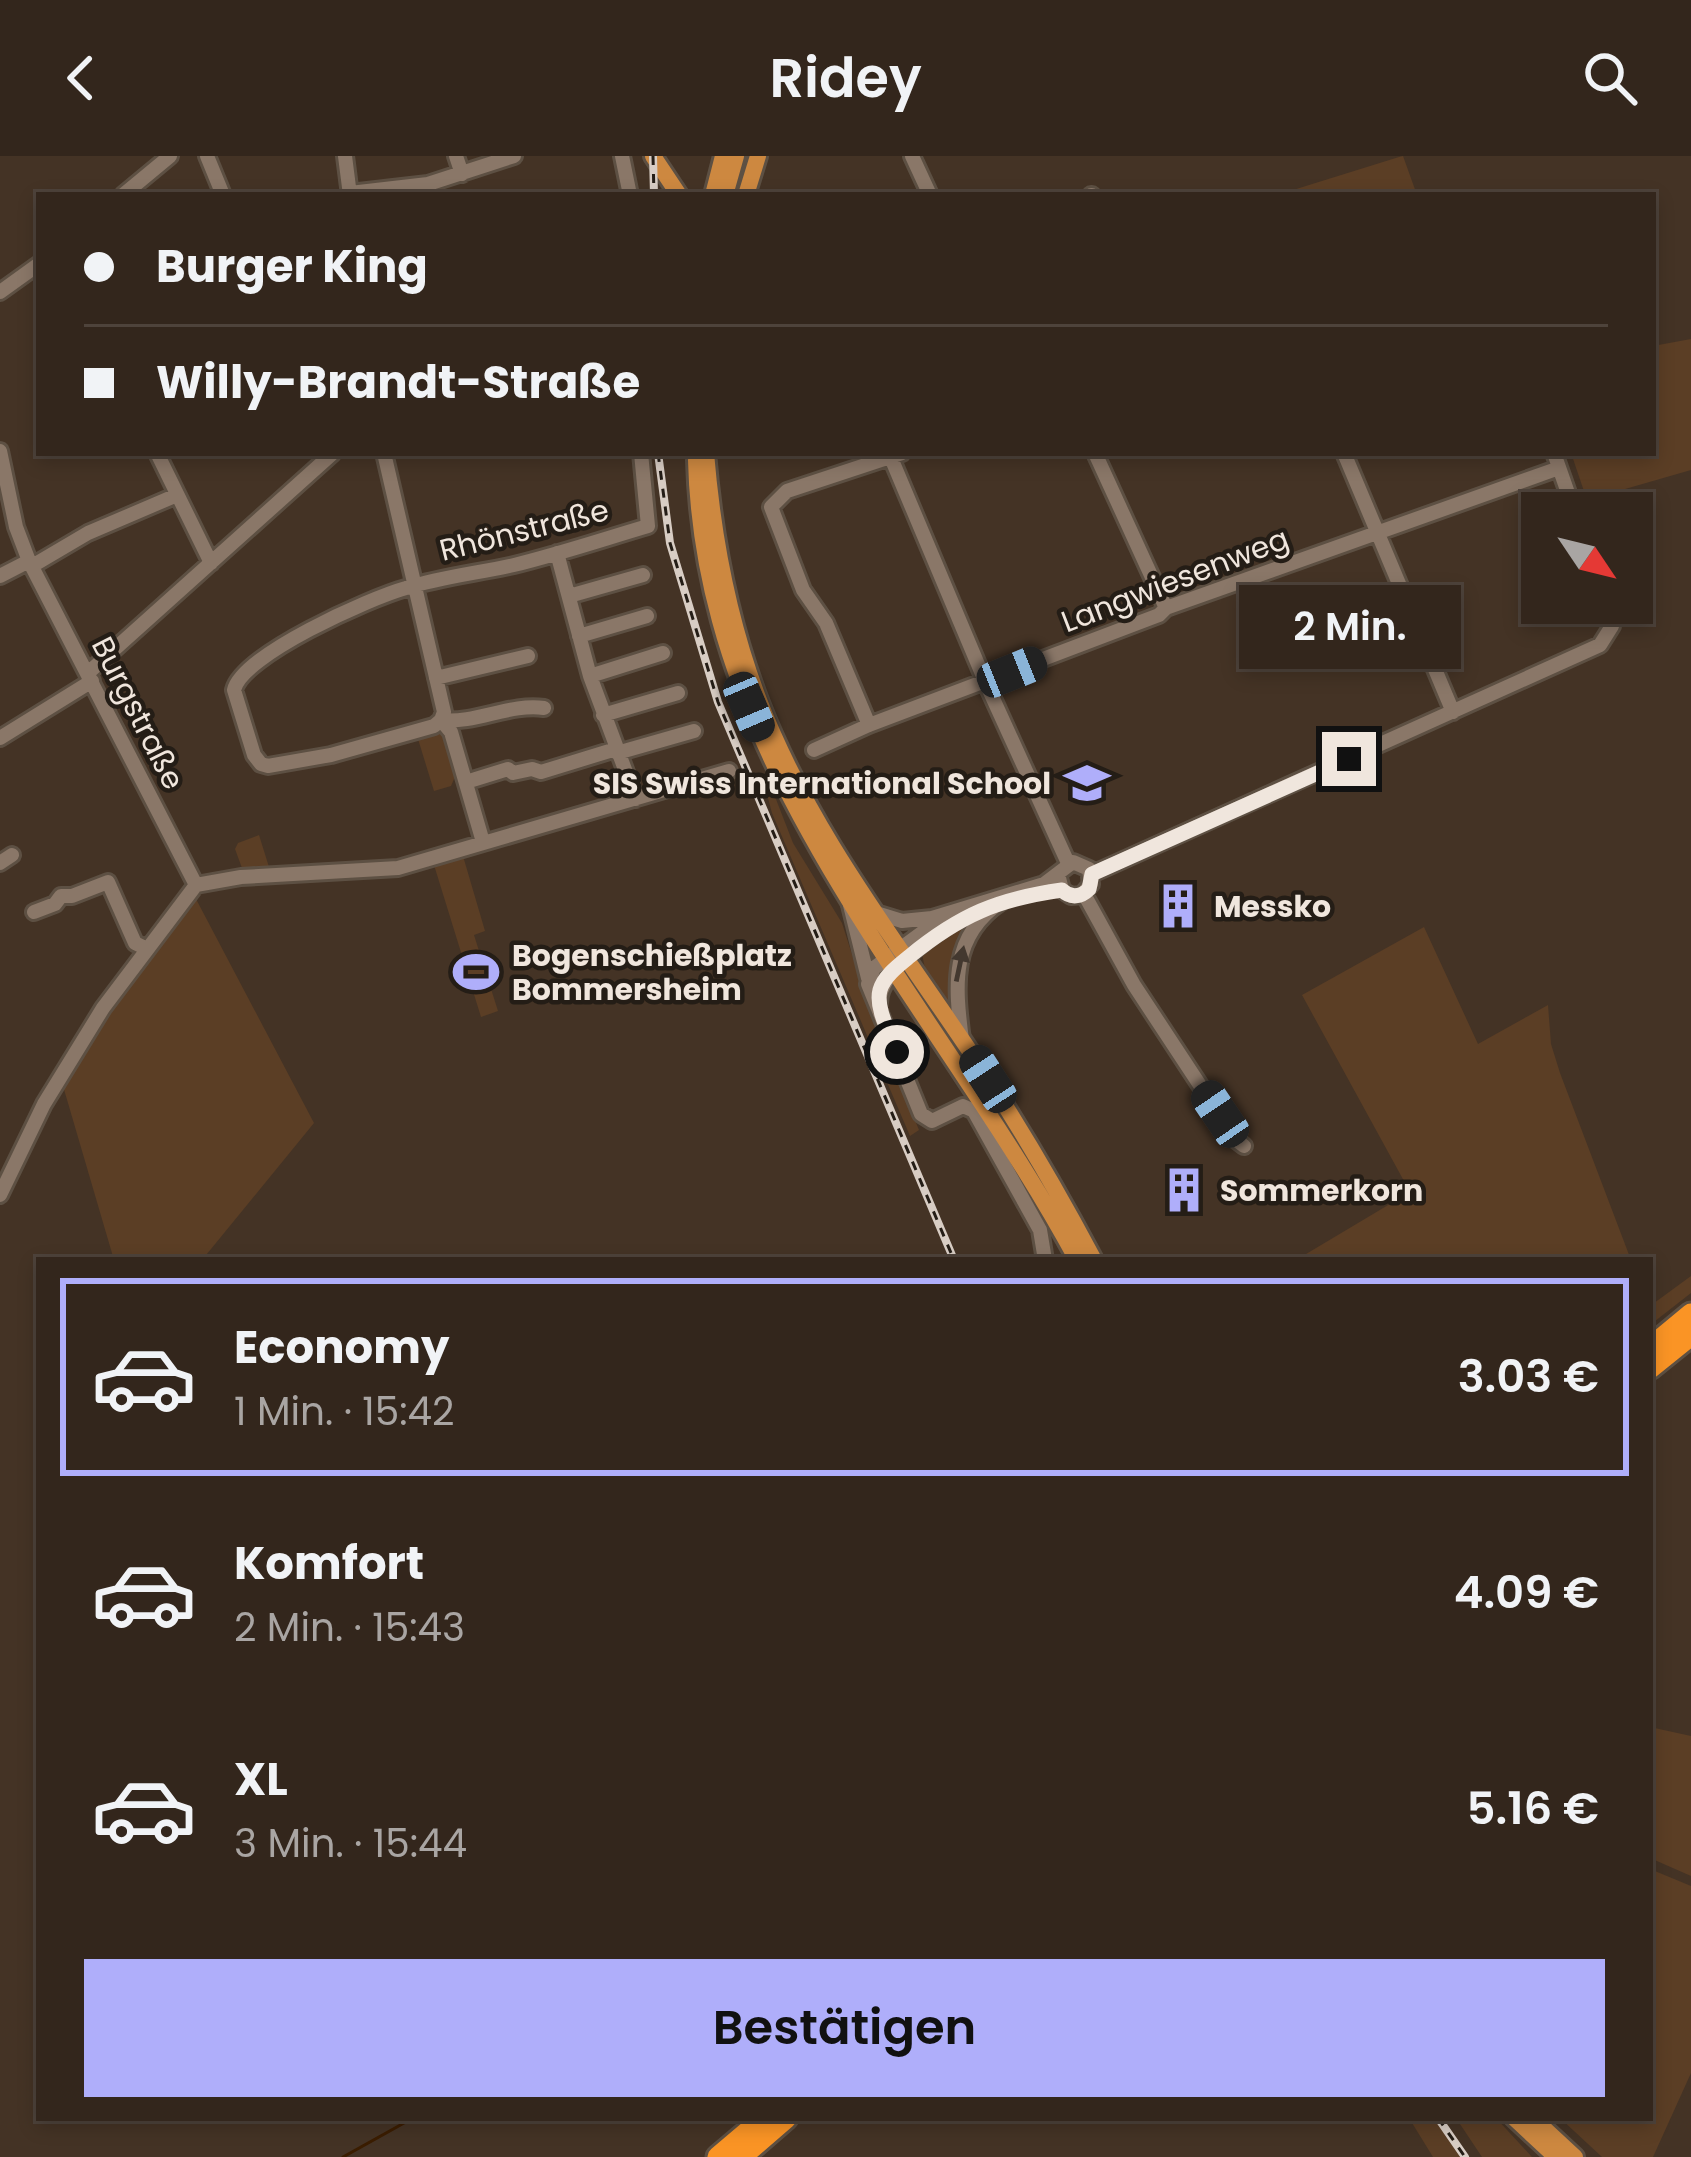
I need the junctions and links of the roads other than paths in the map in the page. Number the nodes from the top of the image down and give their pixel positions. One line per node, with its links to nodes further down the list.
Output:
1 (170, 156): 15 (street)
2 (207, 156): 16 (street)
3 (345, 156): 17 (street)
4 (456, 156): 13 (street)
5 (514, 156): 13 (street)
6 (622, 156): 19 (street)
7 (653, 156): 14 (main road)
8 (723, 156): 20 (main road)
9 (736, 156): 21 (main road)
10 (747, 156): 22 (main road)
11 (758, 156): 23 (main road)
12 (912, 156): 24 (street)
13 (462, 174): 18 (street)
14 (678, 191)
15 (127, 192)
16 (223, 192)
17 (350, 192)
18 (369, 192)
19 (629, 192)
20 (729, 192)
21 (729, 192)
22 (729, 192)
23 (730, 192)
24 (929, 192)
25 (36, 266): 26 (street)
26 (0, 292)
27 (0, 451): 45 (street, Burgstraße)
28 (158, 456): 41 (street)
29 (329, 456): 44 (street)
30 (385, 456): 48 (street)
31 (641, 456): 43 (street, Rhönstraße)
32 (693, 456): 40 (main road)
33 (709, 456): 40 (main road)
34 (888, 456): 65 (street)
35 (895, 456): 59 (street)
36 (1096, 456): 50 (street)
37 (1345, 456): 42 (street)
38 (1557, 460): 39 (street); 42 (street, Langwiesenweg)
39 (1568, 492)
40 (703, 494): 79 (main road); 81 (main road)
41 (177, 496): 44 (street); 45 (street)
42 (1377, 533): 50 (street, Langwiesenweg); 62 (street)
43 (557, 553): 48 (street, Rhönstraße); 49 (street)
44 (211, 563): 57 (street)
45 (30, 564): 47 (street); 57 (street, Burgstraße)
46 (644, 575): 49 (street)
47 (0, 576)
48 (412, 586): 58 (street); 64 (street, Rhönstraße)
49 (569, 596): 53 (street)
50 (1166, 608): 59 (street, Langwiesenweg)
51 (647, 616): 53 (street)
52 (1610, 624): 62 (street)
53 (579, 636): 56 (street)
54 (663, 653): 56 (street)
55 (528, 656): 58 (street)
56 (590, 676): 63 (street)
57 (90, 677): 67 (street); 76 (street, Burgstraße)
58 (436, 678): 64 (street)
59 (985, 681): 65 (street, Langwiesenweg); 75 (street)
60 (678, 693): 63 (street)
61 (544, 708): 64 (street)
62 (1453, 712): 74 (street)
63 (603, 715): 69 (street)
64 (441, 720): 71 (street)
65 (869, 725): 68 (street, Langwiesenweg)
66 (694, 731): 69 (street)
67 (0, 738)
68 (814, 750)
69 (617, 751): 71 (street); 72 (street)
70 (728, 771): 72 (street)
71 (466, 782): 73 (street)
72 (636, 799): 73 (street)
73 (483, 842): 76 (street)
74 (1092, 874): 75 (street); 77 (street)
75 (1063, 876): 77 (street); 78 (street); 82 (street)
76 (196, 885): 83 (street)
77 (1084, 894): 88 (street)
78 (1001, 902): 84 (street); 87 (street, one-way to 78)
79 (850, 905): 84 (main road); 85 (street)
80 (34, 912): 83 (street)
81 (872, 912): 82 (street); 84 (main road)
82 (949, 913): 84 (street)
83 (145, 948): 89 (street)
84 (896, 959): 85 (street); 86 (street); 87 (main road); 91 (main road)
85 (868, 978): 86 (street)
86 (880, 1008): 90 (street)
87 (962, 1040): 92 (main road)
88 (1244, 1146)
89 (0, 1195)
90 (1045, 1257)
91 (1075, 1257)
92 (1092, 1257)
93 (1691, 1314): 94 (highway)
94 (1681, 1332): 95 (highway); 96 (highway)
95 (1653, 1343)
96 (1653, 1365)
97 (760, 2121): 101 (highway)
98 (783, 2121): 102 (highway)
99 (1517, 2121): 103 (main road)
100 (1536, 2121): 104 (main road)
101 (718, 2157)
102 (741, 2157)
103 (1556, 2157)
104 (1575, 2157)

